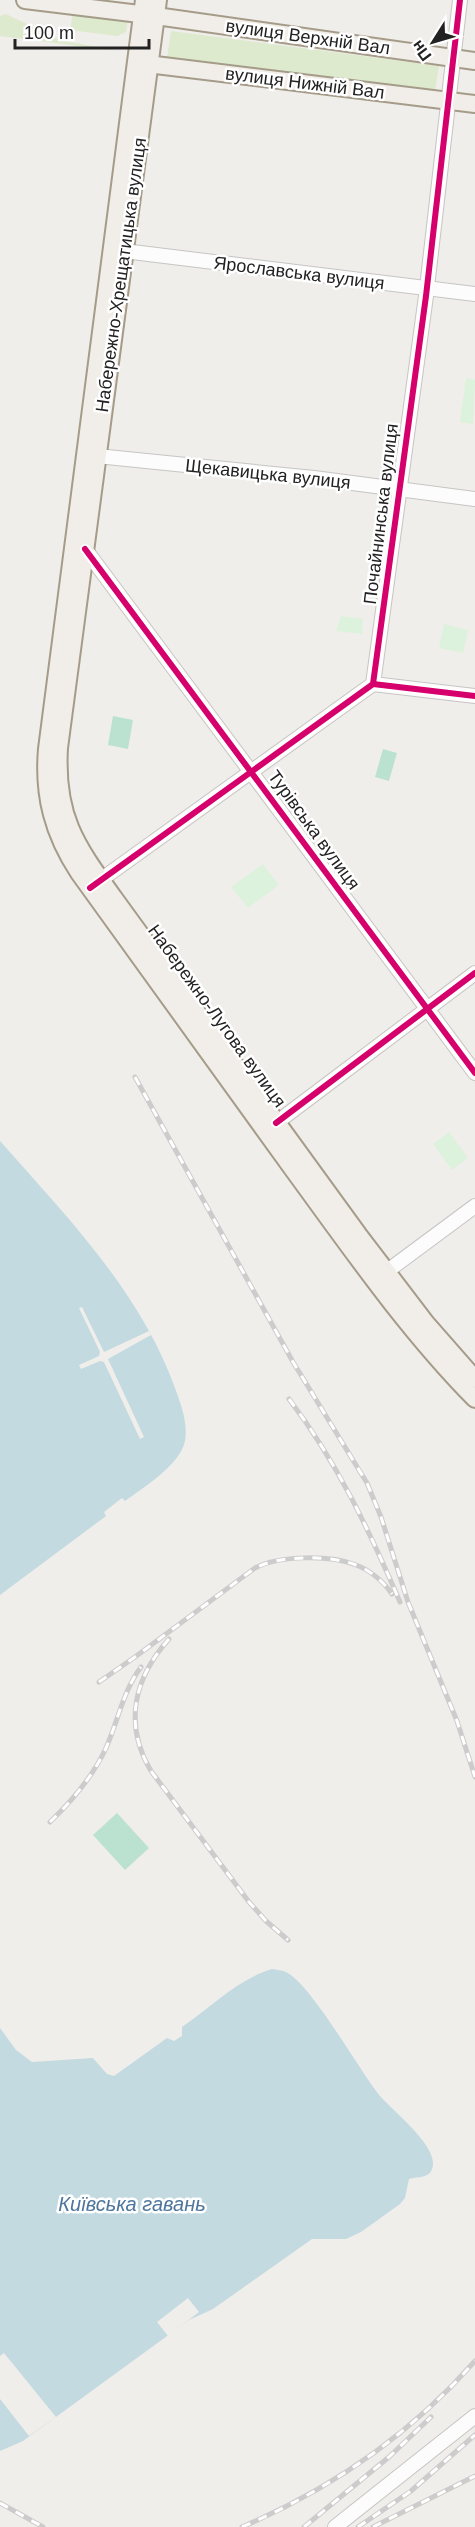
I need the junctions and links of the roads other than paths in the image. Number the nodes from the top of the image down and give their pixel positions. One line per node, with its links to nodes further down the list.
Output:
1 (25, 0): 4 (main road, вулиця Верхній Вал)
2 (111, 0): 4 (main road)
3 (460, 0): 6 (street, Почайнинська вулиця)
4 (82, 7): 5 (main road, вулиця Верхній Вал)
5 (150, 7): 6 (main road, вулиця Верхній Вал); 8 (main road, Набережно-Хрещатицька вулиця)
6 (452, 58): 7 (main road, вулиця Верхній Вал); 9 (street, Почайнинська вулиця)
7 (475, 61)
8 (143, 63): 9 (main road, вулиця Нижній Вал); 11 (main road, Набережно-Хрещатицька вулиця); 17 (main road, Набережно-Хрещатицька вулиця)
9 (447, 100): 10 (main road, вулиця Нижній Вал); 12 (street, Почайнинська вулиця)
10 (475, 104)
11 (124, 251): 12 (street, Ярославська вулиця); 14 (main road, Набережно-Хрещатицька вулиця)
12 (426, 289): 13 (street, Ярославська вулиця); 15 (street, Почайнинська вулиця)
13 (475, 294)
14 (97, 456): 15 (street, Щекавицька вулиця); 17 (main road, Набережно-Хрещатицька вулиця)
15 (399, 489): 16 (street, Щекавицька вулиця); 18 (street, Почайнинська вулиця)
16 (475, 499)
17 (79, 548): 20 (street, Турівська вулиця); 21 (main road, Набережно-Лугова вулиця)
18 (373, 684): 19 (street); 20 (street)
19 (475, 696)
20 (253, 772): 21 (street); 23 (street, Турівська вулиця)
21 (95, 884): 25 (main road, Набережно-Лугова вулиця); 28 (main road, Набережно-Лугова вулиця)
22 (475, 973): 23 (street)
23 (428, 1008): 24 (street, Турівська вулиця); 25 (street)
24 (475, 1073)
25 (276, 1123): 27 (main road, Набережно-Лугова вулиця)
26 (475, 1206): 27 (street)
27 (386, 1272): 28 (main road, Набережно-Лугова вулиця)
28 (467, 1370): 29 (main road, Набережно-Лугова вулиця)
29 (475, 1399)
30 (475, 2416): 31 (street)
31 (334, 2527)

